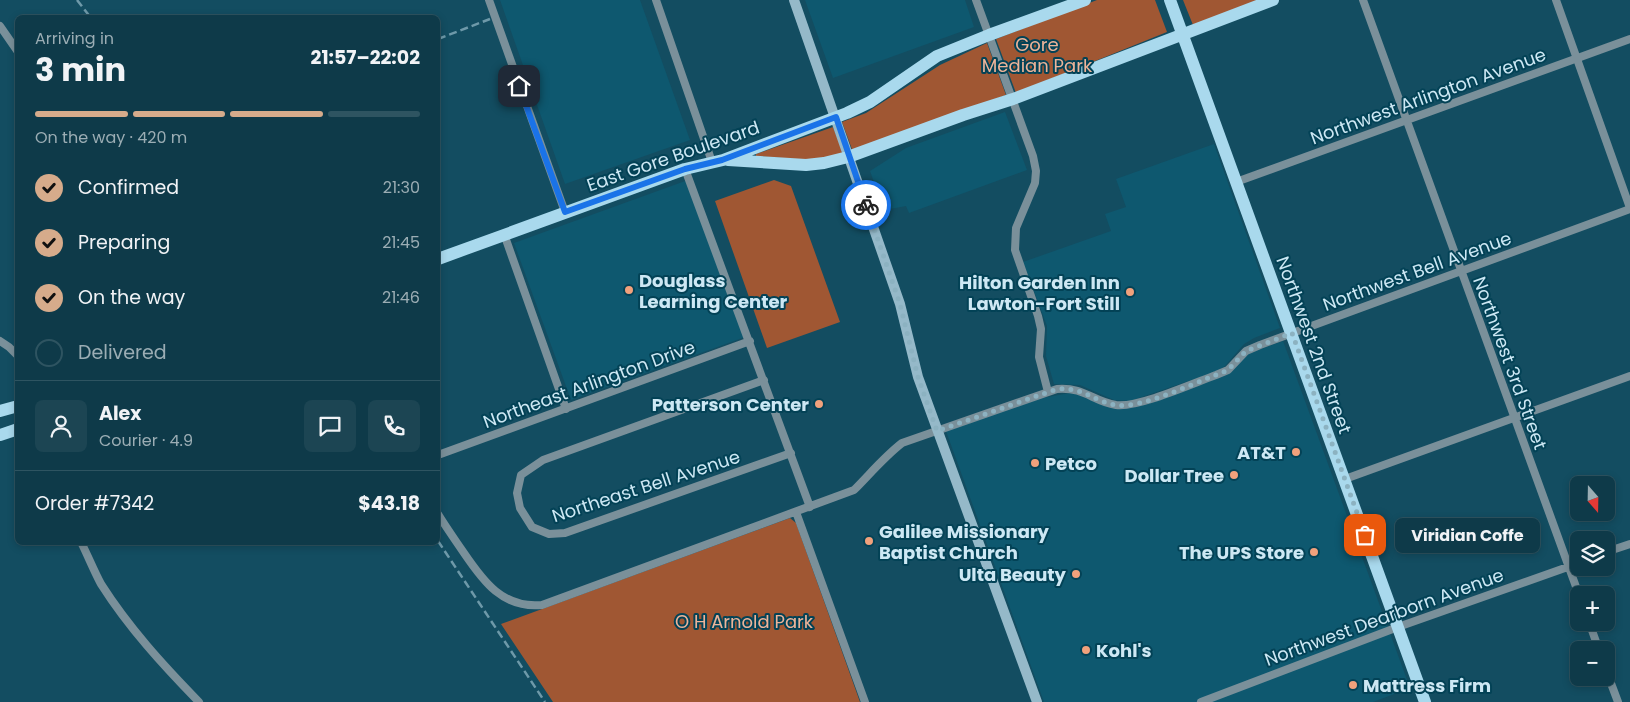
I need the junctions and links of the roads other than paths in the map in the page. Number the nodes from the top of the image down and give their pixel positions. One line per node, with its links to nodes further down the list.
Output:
1 (488, 0): 24 (street)
2 (656, 0): 20 (street)
3 (794, 0): 17 (street)
4 (976, 0): 11 (street)
5 (1085, 0): 11 (main road, East Gore Boulevard)
6 (1170, 0): 12 (main road, Northwest 2nd Street)
7 (1272, 0): 12 (main road)
8 (1363, 0): 18 (street, Northwest 3rd Street)
9 (1556, 0): 15 (street)
10 (0, 26): 14 (street)
11 (989, 34): 16 (street); 17 (main road, East Gore Boulevard)
12 (1182, 34): 16 (main road); 22 (main road, Northwest 2nd Street)
13 (1630, 39): 15 (street, Northwest Arlington Avenue)
14 (15, 48)
15 (1576, 59): 18 (street, Northwest Arlington Avenue); 23 (street)
16 (1013, 99): 19 (main road); 34 (street)
17 (836, 117): 19 (street); 20 (main road, East Gore Boulevard)
18 (1406, 120): 22 (street, Northwest Arlington Avenue); 27 (street, Northwest 3rd Street)
19 (848, 157): 20 (main road); 40 (street)
20 (717, 161): 21 (main road, East Gore Boulevard)
21 (685, 169): 24 (main road, East Gore Boulevard); 30 (street)
22 (1236, 182): 28 (main road, Northwest 2nd Street)
23 (1630, 208): 27 (street, Northwest Bell Avenue)
24 (565, 212): 25 (main road, East Gore Boulevard)
25 (504, 234): 26 (main road, East Gore Boulevard); 36 (street)
26 (440, 258)
27 (1460, 271): 28 (street, Northwest Bell Avenue); 38 (street, Northwest 3rd Street)
28 (1292, 333): 34 (street, Northwest Bell Avenue); 44 (main road, Northwest 2nd Street)
29 (0, 340): 31 (street)
30 (750, 342): 33 (street); 36 (street, Northeast Arlington Drive)
31 (15, 353)
32 (1630, 376): 38 (street)
33 (764, 380): 42 (street); 42 (street, Northeast Bell Avenue)
34 (1048, 392): 40 (street, Northwest Bell Avenue)
35 (15, 407): 37 (main road)
36 (566, 409): 43 (street, Northeast Arlington Drive)
37 (0, 412)
38 (1514, 418): 44 (street); 51 (street, Northwest 3rd Street)
39 (15, 430): 41 (main road)
40 (937, 431): 45 (street); 57 (street)
41 (0, 435)
42 (791, 453): 45 (street)
43 (440, 454)
44 (1345, 479): 53 (main road, Northwest 2nd Street)
45 (810, 506): 46 (street)
46 (796, 512): 47 (street); 56 (street)
47 (440, 517)
48 (1630, 544): 50 (street)
49 (82, 545): 55 (street)
50 (1615, 549)
51 (1569, 567): 52 (street, Northwest 3rd Street); 53 (street, Northwest Dearborn Avenue)
52 (1576, 586)
53 (1398, 628): 58 (street, Northwest Dearborn Avenue); 59 (main road, Northwest 2nd Street)
54 (1612, 686): 60 (street)
55 (199, 702)
56 (865, 702)
57 (1037, 702)
58 (1201, 702)
59 (1425, 702)
60 (1618, 702)

